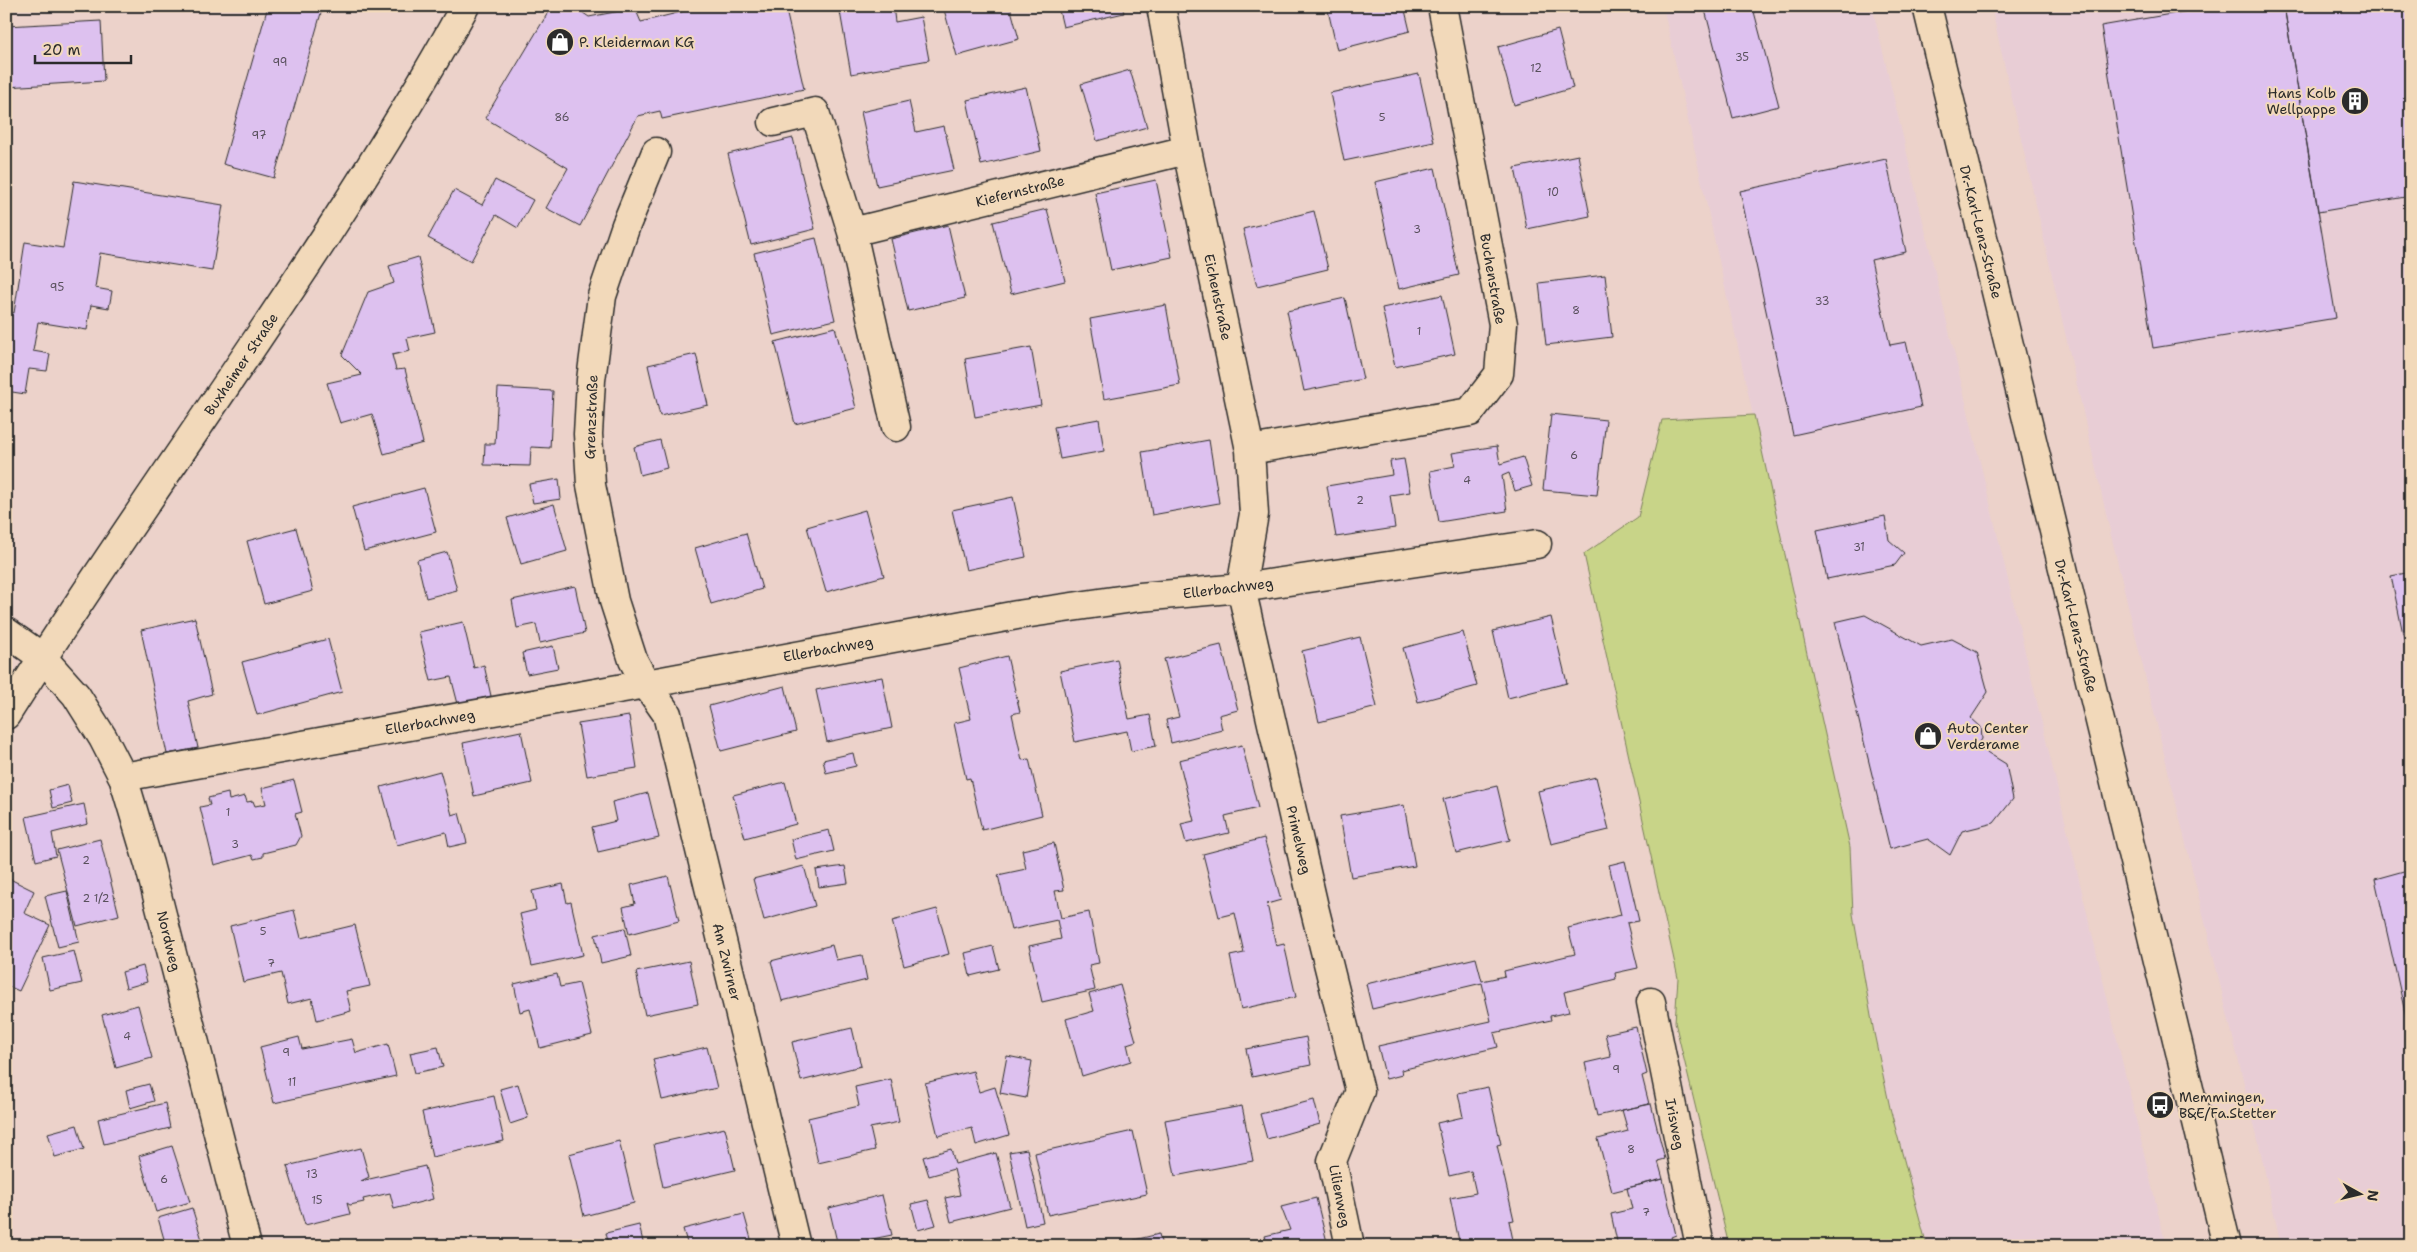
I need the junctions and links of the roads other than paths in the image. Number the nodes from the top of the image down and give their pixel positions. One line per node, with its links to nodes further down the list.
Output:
1 (464, 6): 14 (street, Buxheimer Straße)
2 (1161, 6): 6 (street, Eichenstraße)
3 (1442, 6): 10 (street, Buchenstraße)
4 (1927, 6): 24 (street, Dr.-Karl-Lenz-Straße)
5 (773, 122): 8 (street)
6 (1187, 150): 8 (street, Kiefernstraße); 10 (street, Eichenstraße)
7 (656, 152): 15 (street, Grenzstraße)
8 (852, 232): 9 (street)
9 (896, 427)
10 (1250, 450): 12 (street, Eichenstraße)
11 (1537, 544): 12 (street, Ellerbachweg)
12 (1241, 588): 15 (street, Ellerbachweg); 19 (street, Primelweg)
13 (6, 632): 14 (street, Nordweg)
14 (42, 657): 16 (street, Buxheimer Straße); 17 (street, Nordweg)
15 (646, 684): 17 (street, Ellerbachweg); 21 (street, Am Zwirner)
16 (6, 715)
17 (123, 777): 20 (street, Nordweg)
18 (1651, 1002): 23 (street, Irisweg)
19 (1360, 1091): 22 (street, Lilienweg)
20 (247, 1246)
21 (796, 1246)
22 (1350, 1246)
23 (1700, 1246)
24 (2227, 1246)

